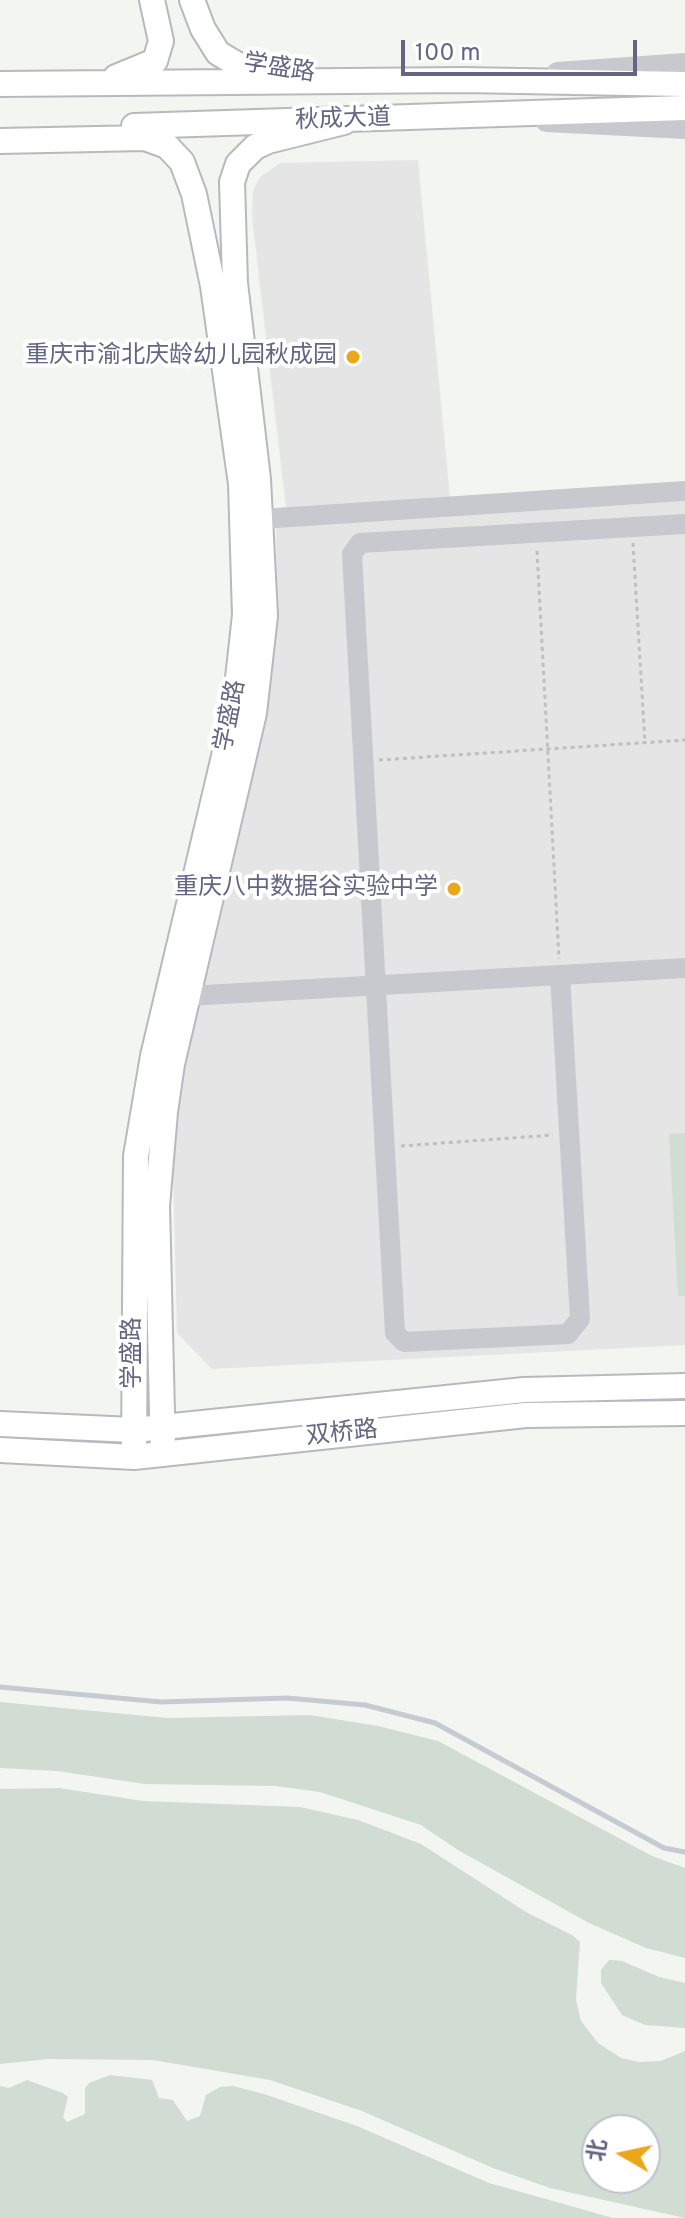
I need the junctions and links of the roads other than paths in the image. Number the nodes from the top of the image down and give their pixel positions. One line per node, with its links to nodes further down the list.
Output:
1 (152, 0): 7 (main road)
2 (192, 0): 5 (main road, 学盛路)
3 (685, 63): 4 (street)
4 (464, 80): 5 (main road, 秋成大道); 8 (main road, 秋成大道)
5 (353, 81): 7 (main road, 秋成大道)
6 (0, 84): 7 (main road, 秋成大道)
7 (92, 84)
8 (685, 84)
9 (685, 108): 10 (main road, 秋成大道)
10 (474, 117): 11 (main road, 秋成大道); 13 (street)
11 (344, 122): 12 (main road, 秋成大道); 16 (main road, 学盛路)
12 (0, 129)
13 (685, 129)
14 (0, 141): 26 (main road, 学盛路)
15 (685, 491): 16 (street)
16 (261, 519): 21 (main road, 学盛路)
17 (685, 524): 20 (street)
18 (685, 968): 19 (street)
19 (560, 975): 20 (street); 20 (street)
20 (376, 985): 21 (street)
21 (187, 996): 25 (main road, 学盛路)
22 (685, 1386): 25 (main road, 双桥路)
23 (685, 1413): 28 (main road, 双桥路)
24 (0, 1424): 26 (main road, 双桥路)
25 (163, 1427): 26 (main road, 双桥路); 28 (main road, 学盛路)
26 (134, 1430): 29 (main road, 学盛路)
27 (0, 1450): 29 (main road, 双桥路)
28 (163, 1454): 29 (main road, 双桥路)
29 (134, 1457)

